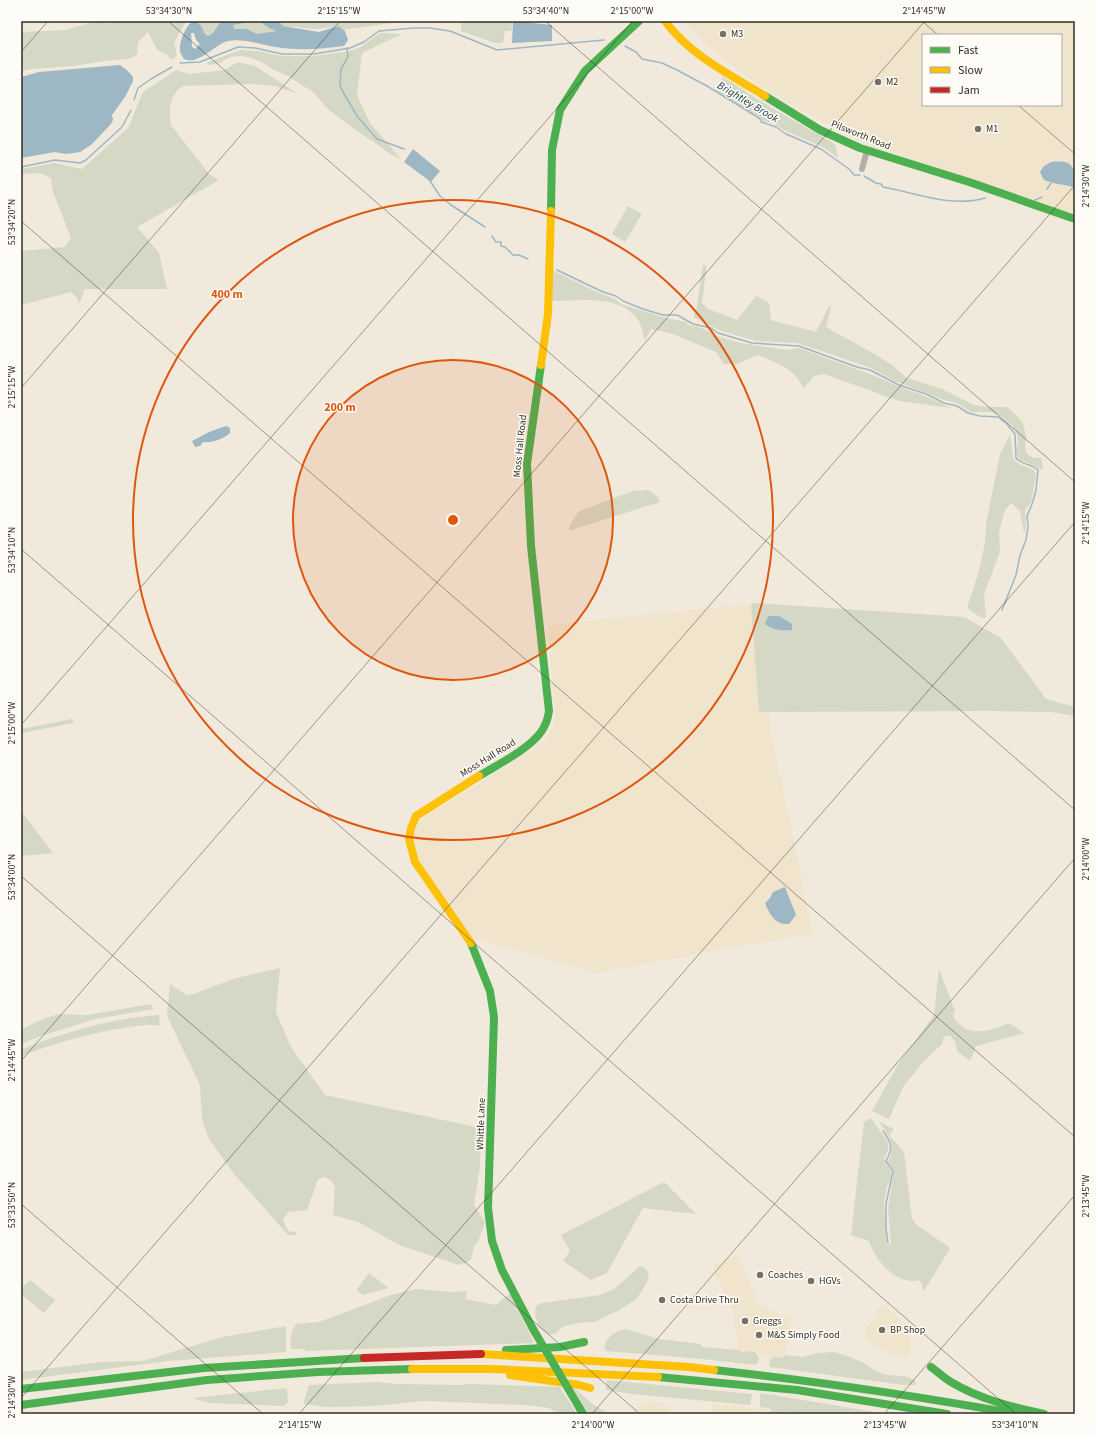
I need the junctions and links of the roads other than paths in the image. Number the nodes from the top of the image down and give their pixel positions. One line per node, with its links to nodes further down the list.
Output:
1 (639, 21): 6 (main road, Moss Hall Road)
2 (665, 21): 3 (main road, Pilsworth Road)
3 (867, 151): 4 (street); 5 (main road, Pilsworth Road)
4 (862, 170)
5 (1075, 219)
6 (408, 834): 14 (main road, Whittle Lane, bridge)
7 (584, 1342): 8 (main road)
8 (474, 1354): 12 (main road); 16 (main road)
9 (931, 1367): 17 (main road)
10 (494, 1369): 11 (main road); 13 (main road); 15 (main road)
11 (590, 1388)
12 (21, 1389)
13 (21, 1405)
14 (581, 1410)
15 (946, 1414)
16 (1017, 1414)
17 (1044, 1414)

